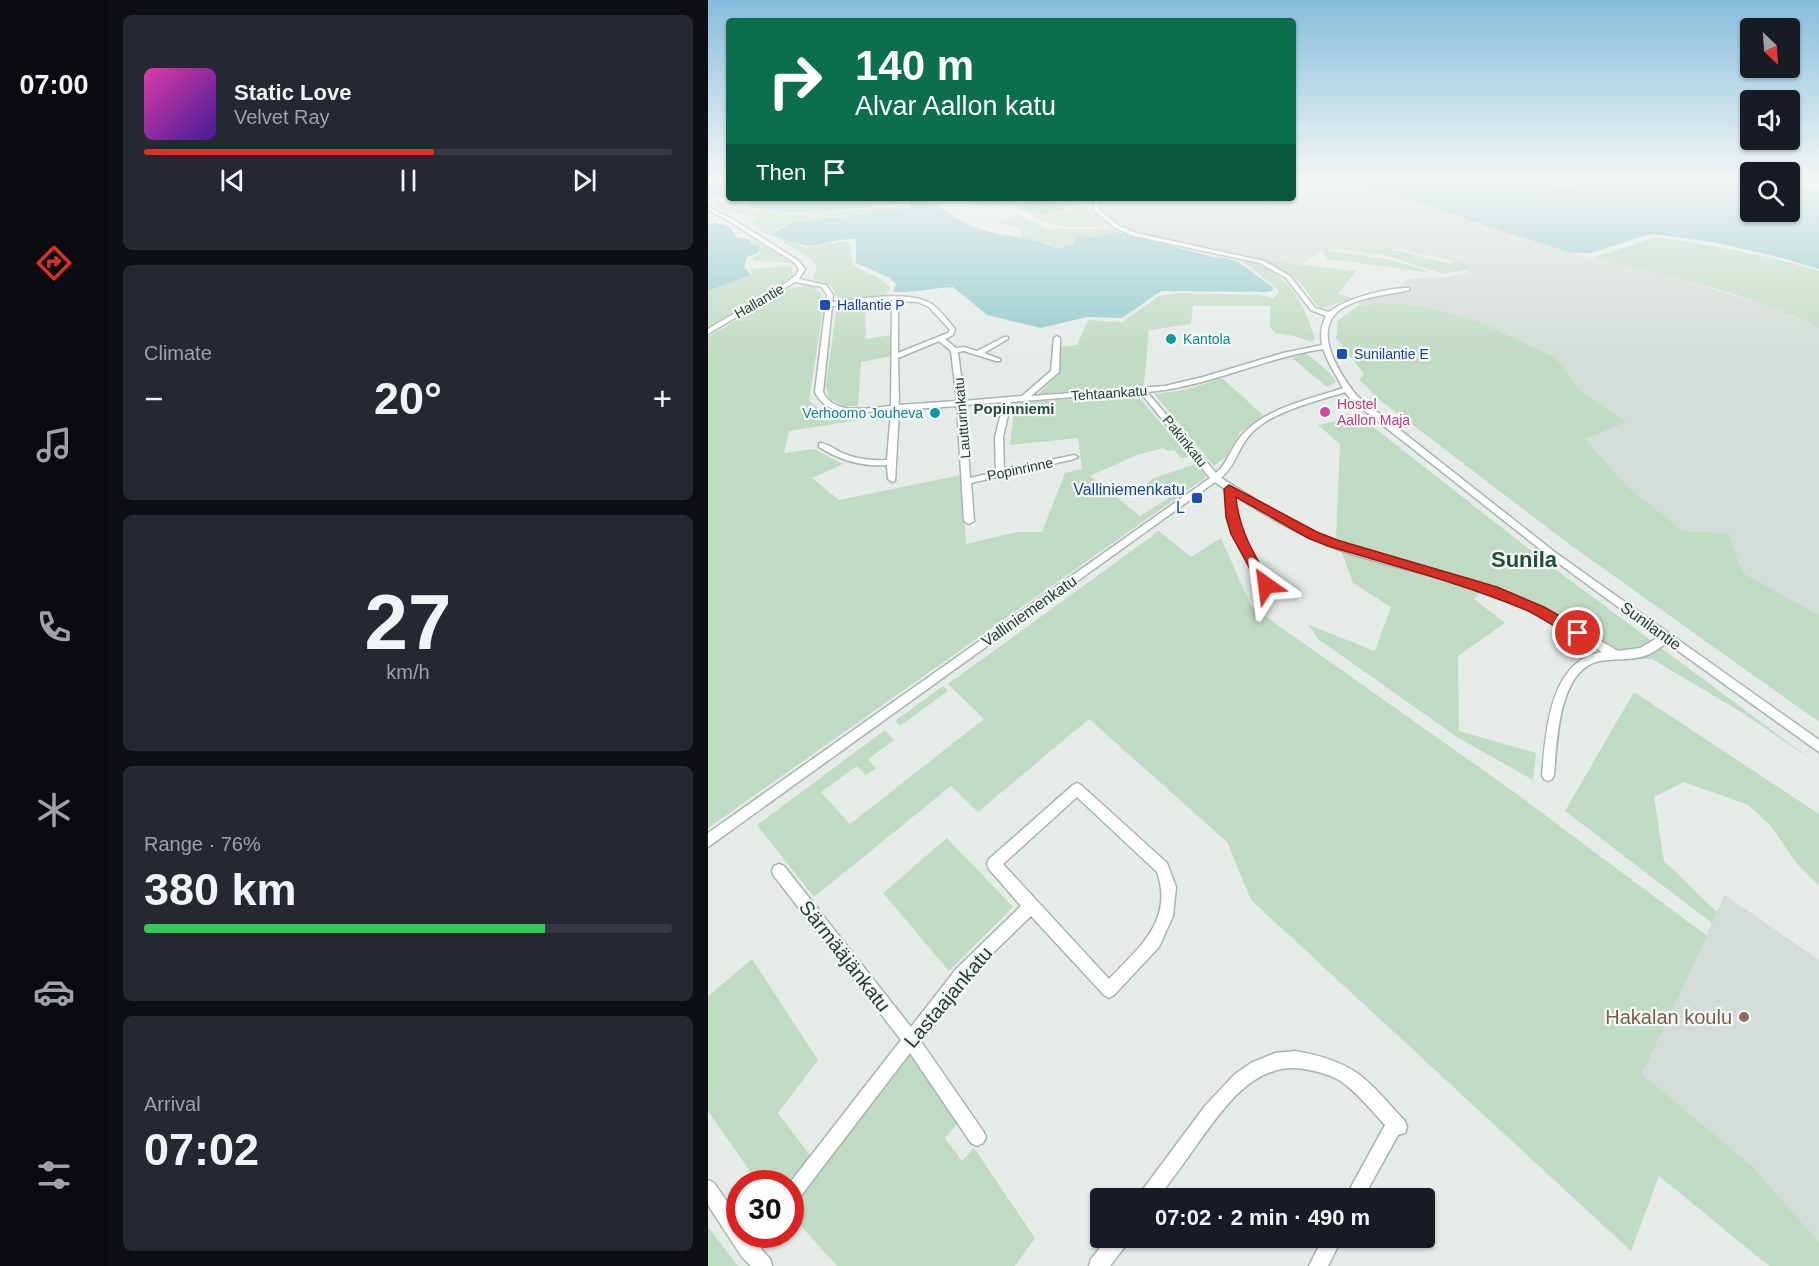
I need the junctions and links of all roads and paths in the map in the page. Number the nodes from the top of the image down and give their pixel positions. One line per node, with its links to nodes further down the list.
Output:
1 (761, 239): 3 (street, Hallantie)
2 (1157, 239): 7 (street)
3 (795, 280): 6 (street); 8 (street, Hallantie)
4 (1407, 289): 7 (street)
5 (895, 298): 6 (street); 9 (street); 15 (street)
6 (830, 304): 22 (street, Tehtaankatu)
7 (1330, 315): 12 (street)
8 (708, 332)
9 (940, 338): 13 (street); 15 (street)
10 (1006, 338): 14 (street)
11 (1057, 338): 19 (street)
12 (1326, 346): 17 (street, Sunilantie); 18 (street, Tehtaankatu)
13 (954, 350): 14 (street); 21 (street, Lautturinkatu)
14 (979, 353): 16 (street)
15 (894, 357): 22 (street)
16 (998, 360)
17 (1346, 388): 27 (street, Valliniemenkatu); 33 (street, Sunilantie)
18 (1143, 391): 19 (street, Tehtaankatu); 27 (street, Pakinkatu)
19 (1023, 399): 20 (street, Tehtaankatu)
20 (1008, 400): 21 (street, Tehtaankatu); 26 (street)
21 (961, 403): 22 (street, Tehtaankatu); 29 (street, Lautturinkatu)
22 (895, 408): 25 (street)
23 (822, 445): 25 (street)
24 (1074, 458): 26 (street, Popinrinne)
25 (891, 462): 28 (street)
26 (1000, 474): 29 (street, Popinrinne)
27 (1215, 478): 30 (street, Pakinkatu); 37 (street, Valliniemenkatu)
28 (892, 479)
29 (967, 481): 31 (street, Lautturinkatu)
30 (1229, 489): 32 (street); 34 (street, Pakinkatu)
31 (969, 521)
32 (1266, 585)
33 (1667, 637): 34 (street); 35 (street, Sunilantie)
34 (1616, 655): 36 (street)
35 (1819, 747)
36 (1548, 775)
37 (708, 841)
38 (779, 871): 40 (street, Särmääjänkatu)
39 (1031, 906): 39 (street); 40 (street, Lastaajankatu)
40 (911, 1040): 41 (street, Särmääjänkatu); 42 (street, Lastaajankatu)
41 (977, 1137)
42 (804, 1178)
43 (1154, 1188): 44 (street)
44 (1360, 1188)
45 (708, 1189): 48 (street)
46 (1112, 1248): 50 (street)
47 (1327, 1248): 51 (street)
48 (749, 1250): 49 (street)
49 (763, 1266)
50 (1098, 1266)
51 (1317, 1266)

